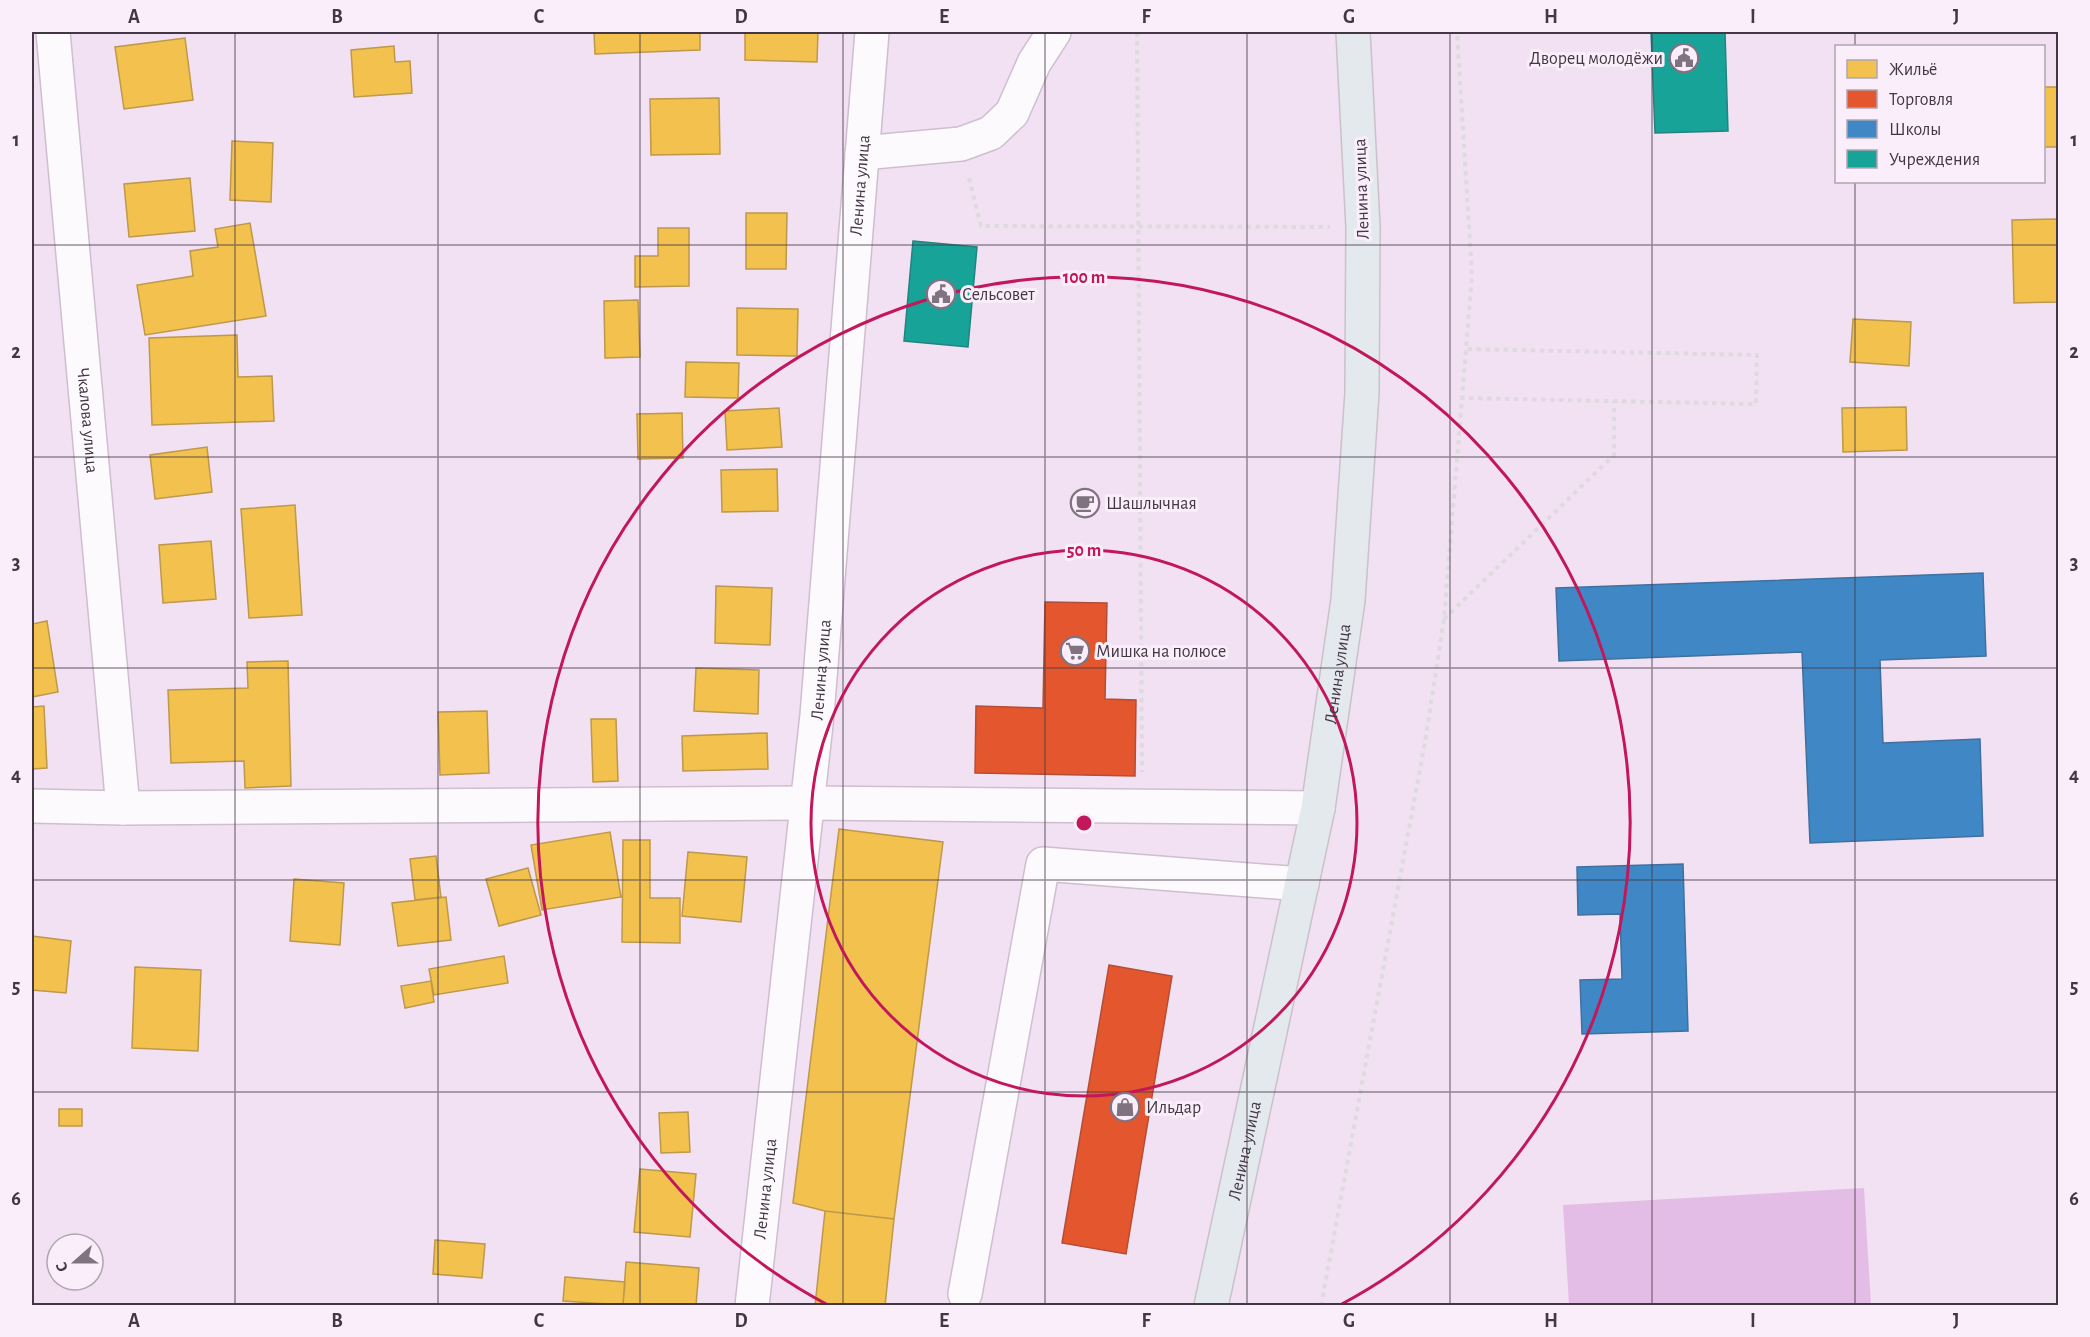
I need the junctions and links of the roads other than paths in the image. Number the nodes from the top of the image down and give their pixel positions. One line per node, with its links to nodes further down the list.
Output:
1 (53, 32): 8 (street, Чкалова улица)
2 (872, 32): 5 (street, Ленина улица)
3 (1054, 32): 5 (street)
4 (1353, 32): 9 (main road, Ленина улица)
5 (862, 153): 6 (street, Ленина улица)
6 (808, 803): 8 (street); 9 (street); 12 (street, Ленина улица)
7 (32, 806): 8 (street)
8 (123, 808)
9 (1318, 808): 10 (main road, Ленина улица)
10 (1302, 884): 11 (street); 13 (main road, Ленина улица)
11 (965, 1294)
12 (752, 1305)
13 (1211, 1305)

